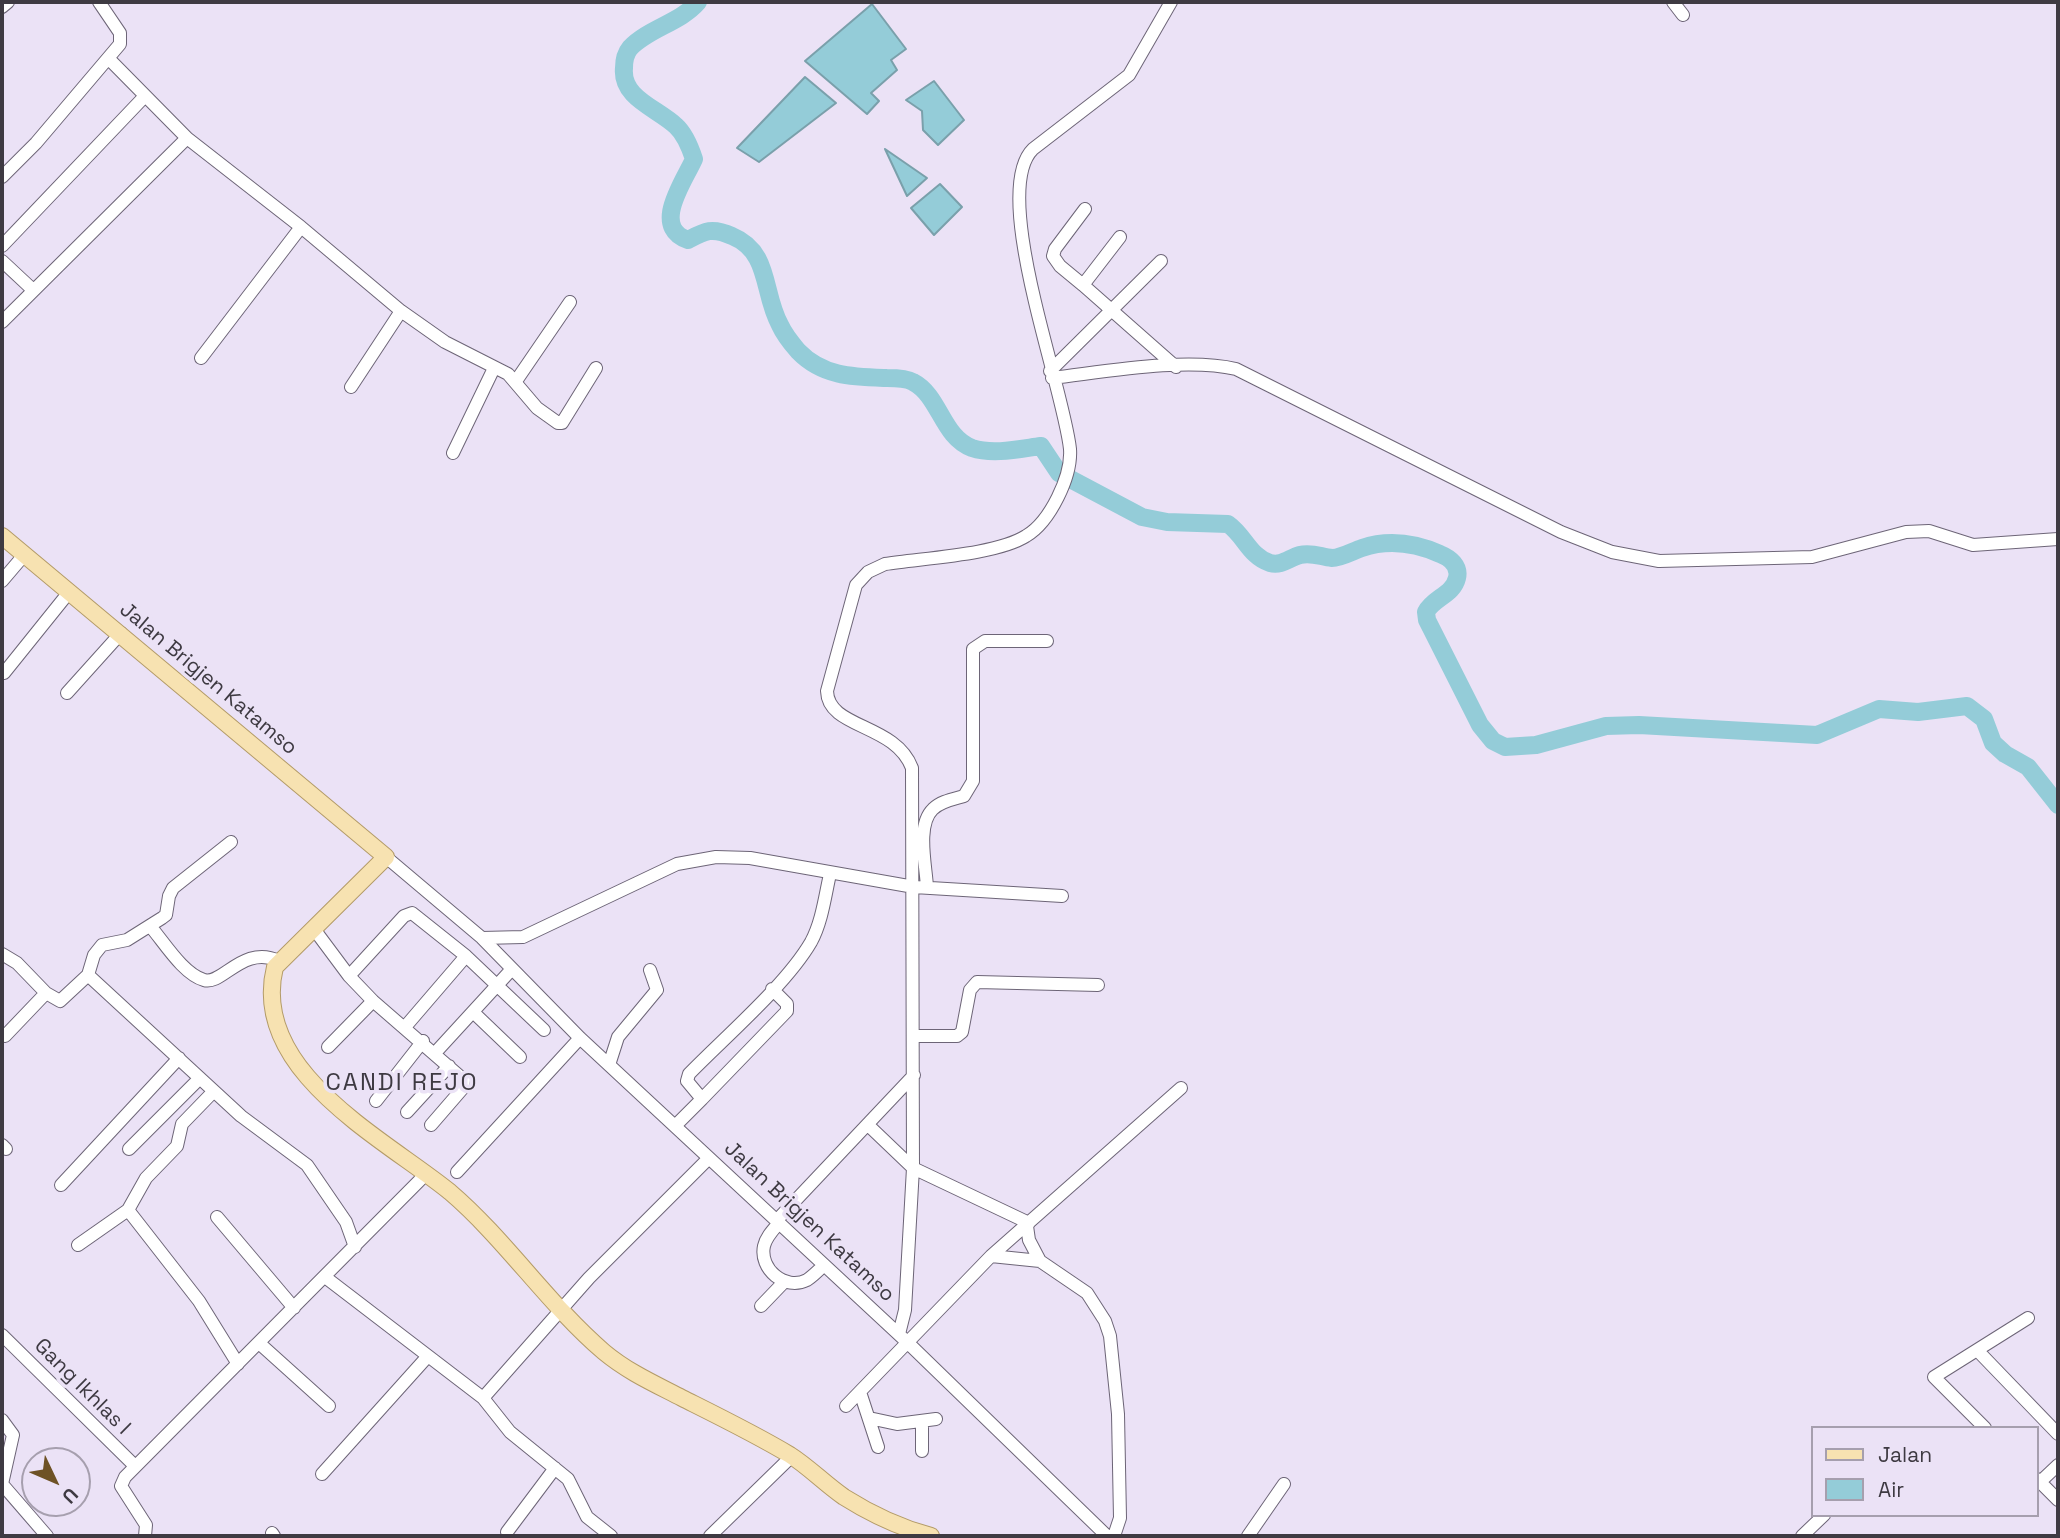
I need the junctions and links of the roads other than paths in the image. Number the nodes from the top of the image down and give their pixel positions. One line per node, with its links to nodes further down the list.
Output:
1 (8, 2): 5 (street)
2 (1171, 2): 27 (street)
3 (1673, 2): 6 (street)
4 (104, 4): 7 (street)
5 (2, 7)
6 (1683, 15)
7 (109, 59): 8 (street); 10 (street)
8 (145, 96): 9 (street); 14 (street)
9 (187, 138): 12 (street); 18 (street)
10 (2, 177)
11 (1085, 209): 17 (street)
12 (301, 227): 21 (street); 23 (street)
13 (1120, 237): 17 (street)
14 (2, 246)
15 (2, 261): 18 (street)
16 (1161, 261): 20 (street)
17 (1083, 285): 20 (street)
18 (32, 289): 22 (street)
19 (570, 302): 28 (street)
20 (1112, 309): 24 (street); 27 (street)
21 (401, 311): 25 (street); 29 (street)
22 (2, 322)
23 (201, 358)
24 (1176, 367): 27 (street); 32 (street)
25 (494, 368): 28 (street); 30 (street)
26 (596, 368): 28 (street)
27 (1051, 375): 43 (street)
28 (516, 381)
29 (351, 387)
30 (453, 453)
31 (2, 536): 33 (main road, Jalan Brigjen Katamso)
32 (2058, 539)
33 (25, 554): 34 (street); 35 (main road, Jalan Brigjen Katamso)
34 (2, 581)
35 (70, 591): 36 (main road, Jalan Brigjen Katamso); 38 (street)
36 (121, 634): 39 (street); 41 (main road, Jalan Brigjen Katamso)
37 (1047, 641): 43 (street)
38 (4, 673)
39 (67, 693)
40 (231, 842): 45 (street)
41 (386, 858): 46 (main road); 47 (street, Jalan Brigjen Katamso)
42 (830, 874): 43 (street); 47 (street); 57 (street)
43 (921, 887): 44 (street); 64 (street)
44 (1062, 896)
45 (150, 926): 50 (street); 53 (street)
46 (314, 929): 50 (main road); 54 (street)
47 (482, 938): 51 (street, Jalan Brigjen Katamso)
48 (2, 954): 58 (street)
49 (466, 956): 54 (street); 55 (street); 61 (street)
50 (279, 961): 87 (main road)
51 (512, 969): 55 (street); 65 (street, Jalan Brigjen Katamso)
52 (650, 970): 71 (street)
53 (88, 975): 58 (street); 70 (street)
54 (349, 976): 59 (street)
55 (498, 985): 60 (street); 62 (street)
56 (1098, 985): 64 (street)
57 (772, 989): 77 (street); 77 (street)
58 (46, 993): 63 (street)
59 (373, 1001): 61 (street); 67 (street)
60 (473, 1012): 68 (street); 69 (street)
61 (405, 1027): 66 (street)
62 (544, 1030)
63 (5, 1036)
64 (914, 1037): 73 (street)
65 (580, 1038): 71 (street, Jalan Brigjen Katamso); 86 (street)
66 (422, 1041): 68 (street); 78 (street)
67 (328, 1047)
68 (435, 1053): 72 (street)
69 (520, 1057)
70 (179, 1058): 74 (street); 88 (street)
71 (609, 1065): 82 (street, Jalan Brigjen Katamso)
72 (449, 1066): 79 (street); 80 (street)
73 (914, 1075): 81 (street); 85 (street)
74 (200, 1078): 76 (street); 83 (street)
75 (1181, 1088): 92 (street)
76 (214, 1091): 89 (street); 94 (street)
77 (702, 1099): 82 (street)
78 (376, 1101)
79 (407, 1112)
80 (431, 1125)
81 (868, 1125): 85 (street); 91 (street)
82 (675, 1126): 84 (street, Jalan Brigjen Katamso)
83 (129, 1149)
84 (709, 1157): 91 (street, Jalan Brigjen Katamso); 102 (street)
85 (913, 1168): 92 (street); 105 (street)
86 (457, 1172)
87 (424, 1176): 94 (street); 102 (main road)
88 (61, 1185)
89 (128, 1210): 93 (street); 109 (street)
90 (217, 1217): 101 (street)
91 (778, 1222): 97 (street, Jalan Brigjen Katamso); 99 (street)
92 (1028, 1224): 95 (street); 96 (street)
93 (78, 1245)
94 (355, 1247): 98 (street)
95 (991, 1256): 96 (street); 105 (street)
96 (1040, 1261): 140 (street)
97 (824, 1265): 99 (street); 105 (street, Jalan Brigjen Katamso)
98 (325, 1278): 101 (street); 108 (street)
99 (785, 1281): 100 (street)
100 (761, 1306)
101 (294, 1308): 106 (street)
102 (558, 1310): 111 (street); 122 (main road)
103 (2028, 1318): 107 (street)
104 (2, 1335): 124 (street, Gang Ikhlas I)
105 (902, 1337): 110 (street); 139 (street, Jalan Brigjen Katamso)
106 (259, 1343): 109 (street); 112 (street)
107 (1977, 1350): 118 (street); 119 (street)
108 (428, 1356): 111 (street); 126 (street)
109 (238, 1364): 124 (street)
110 (860, 1392): 113 (street); 114 (street)
111 (483, 1398): 125 (street)
112 (329, 1406)
113 (846, 1406)
114 (869, 1418): 117 (street); 120 (street)
115 (936, 1419): 117 (street)
116 (2, 1420): 128 (street)
117 (922, 1423): 121 (street)
118 (1983, 1426)
119 (2058, 1434)
120 (878, 1447)
121 (922, 1451)
122 (792, 1456): 137 (street); 138 (main road)
123 (2058, 1465): 127 (street)
124 (135, 1466): 135 (street)
125 (555, 1468): 132 (street); 136 (street)
126 (323, 1474)
127 (2039, 1481): 130 (street)
128 (2, 1484): 134 (street)
129 (1284, 1484): 133 (street)
130 (2058, 1500)
131 (1822, 1517): 142 (street)
132 (507, 1532)
133 (1252, 1532): 141 (street)
134 (47, 1536)
135 (145, 1536)
136 (611, 1536)
137 (709, 1536)
138 (931, 1536)
139 (1107, 1536)
140 (1114, 1536)
141 (1267, 1536)
142 (1802, 1536)

